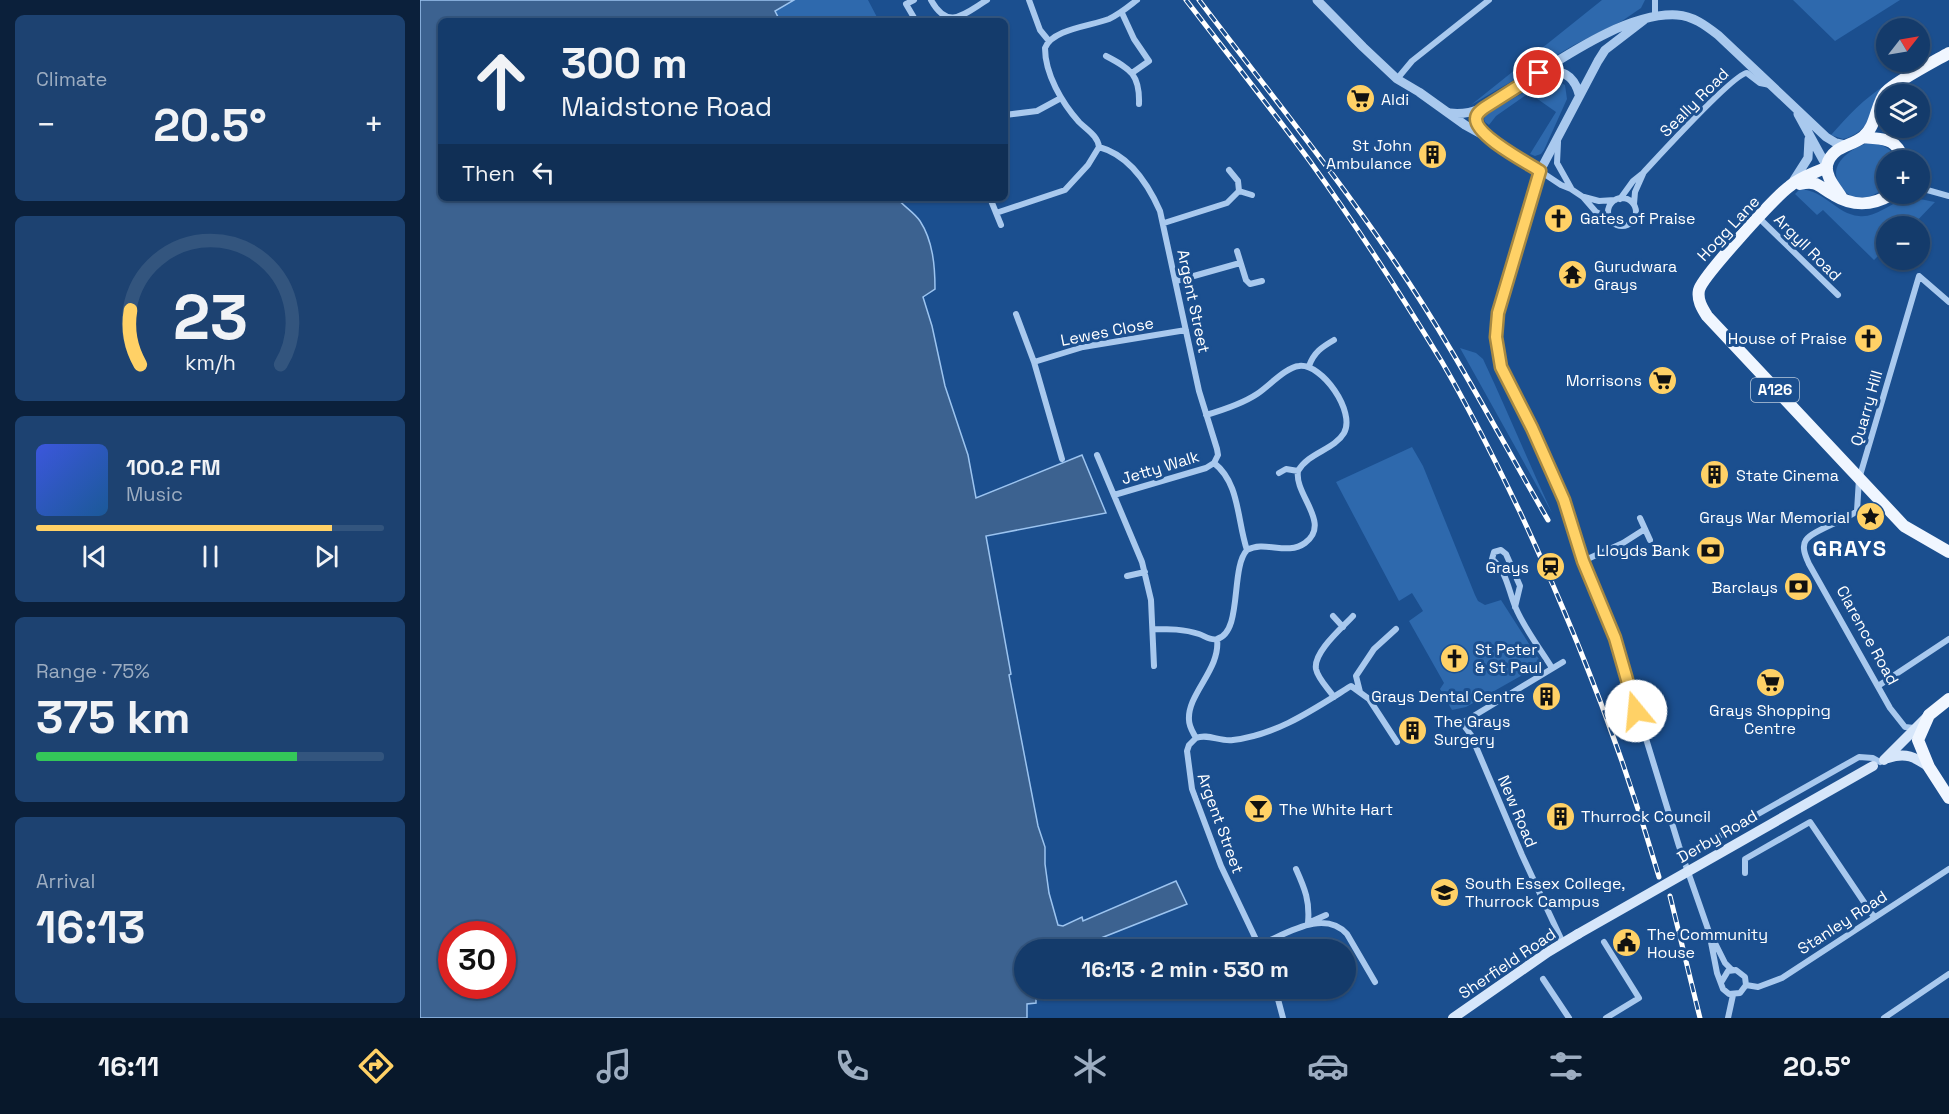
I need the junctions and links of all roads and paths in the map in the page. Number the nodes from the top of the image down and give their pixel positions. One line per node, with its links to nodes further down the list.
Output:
1 (914, 0): 11 (street)
2 (931, 0): 3 (street)
3 (987, 0)
4 (1029, 0): 13 (street, Argent Street)
5 (1137, 0): 9 (street)
6 (1317, 0): 18 (street)
7 (1489, 0): 18 (street)
8 (1655, 0): 10 (street)
9 (1122, 13): 13 (street); 16 (street)
10 (1655, 16): 12 (street); 20 (street)
11 (914, 18)
12 (1644, 20): 17 (street); 21 (street)
13 (1049, 41): 22 (street, Argent Street)
14 (1949, 53): 19 (main road)
15 (1106, 56): 16 (street)
16 (1132, 73): 24 (street)
17 (1539, 73): 21 (street); 25 (street)
18 (1397, 78): 26 (street)
19 (1898, 84)
20 (1770, 85): 23 (street); 41 (street, Seally Road)
21 (1579, 94): 33 (street)
22 (1062, 98): 27 (street); 36 (street, Argent Street)
23 (1790, 103): 29 (street); 35 (street)
24 (1139, 105)
25 (1484, 108): 26 (street); 30 (street)
26 (1449, 113): 30 (street)
27 (1008, 116)
28 (1876, 116): 31 (main road)
29 (1809, 134): 38 (street); 42 (street, Hogg Lane)
30 (1485, 136): 40 (street)
31 (1863, 137): 34 (main road); 35 (main road, Hogg Lane)
32 (1891, 138): 34 (main road)
33 (1558, 139): 40 (street); 43 (street)
34 (1892, 142): 37 (main road)
35 (1845, 145): 38 (main road, Hogg Lane)
36 (1099, 147): 54 (street); 57 (street, Argent Street)
37 (1899, 150)
38 (1827, 167): 42 (main road, Hogg Lane / A126); 49 (main road)
39 (1229, 170): 44 (street)
40 (1540, 171): 43 (street); 84 (street)
41 (1643, 173): 50 (street, Seally Road); 53 (street, Seally Road)
42 (1790, 186): 49 (main road); 55 (main road, Hogg Lane / A126)
43 (1571, 189): 48 (street)
44 (1239, 191): 46 (street); 57 (street)
45 (1930, 191): 47 (street)
46 (1251, 195)
47 (1949, 196)
48 (1583, 197): 50 (street); 56 (street)
49 (1842, 198): 52 (main road)
50 (1618, 199): 53 (street); 56 (street)
51 (991, 201): 54 (street)
52 (1876, 202)
53 (1634, 204): 56 (street)
54 (996, 213): 58 (street)
55 (1760, 218): 63 (street, Argyll Road); 76 (main road, Hogg Lane / A126)
56 (1611, 220)
57 (1164, 223): 61 (street, Argent Street)
58 (1000, 225)
59 (1237, 251): 60 (street)
60 (1240, 263): 61 (street); 62 (street)
61 (1176, 281): 66 (street, Argent Street)
62 (1262, 281)
63 (1838, 295)
64 (1949, 302): 76 (street, Quarry Hill)
65 (1017, 314): 68 (street)
66 (1186, 330): 68 (street, Lewes Close); 70 (street, Argent Street)
67 (1334, 340): 69 (street)
68 (1034, 362): 72 (street)
69 (1309, 366): 70 (street); 74 (street)
70 (1206, 415): 73 (street, Argent Street)
71 (1097, 455): 77 (street)
72 (1062, 459)
73 (1214, 463): 77 (street, Jetty Walk); 82 (street)
74 (1298, 471): 75 (street); 82 (street)
75 (1279, 473)
76 (1859, 484): 81 (street, Quarry Hill); 83 (main road, A126)
77 (1114, 495): 85 (street)
78 (1640, 518): 79 (street)
79 (1645, 529): 80 (street); 84 (street)
80 (1650, 540)
81 (1804, 548): 98 (street, Clarence Road)
82 (1247, 550): 93 (street, Argent Street)
83 (1949, 552)
84 (1583, 561): 109 (street)
85 (1145, 572): 86 (street); 91 (street)
86 (1127, 576)
87 (1515, 607): 87 (street); 97 (street)
88 (1353, 615): 90 (street)
89 (1333, 616): 90 (street)
90 (1343, 627): 100 (street)
91 (1153, 629): 93 (street); 96 (street)
92 (1396, 629): 99 (street)
93 (1217, 639): 104 (street, Argent Street)
94 (1949, 639): 98 (street)
95 (1563, 662): 97 (street)
96 (1154, 666)
97 (1552, 668): 121 (street, New Road)
98 (1878, 686): 103 (street, Clarence Road)
99 (1360, 692): 100 (street); 105 (street)
100 (1334, 697): 104 (street)
101 (1949, 699): 102 (main road, Derby Road)
102 (1929, 715): 103 (main road, Derby Road); 107 (main road)
103 (1914, 728): 106 (main road, Derby Road)
104 (1196, 738): 118 (street, Argent Street)
105 (1397, 742)
106 (1879, 763): 107 (main road, Derby Road); 109 (street); 117 (main road, Derby Road, bridge)
107 (1929, 767): 108 (main road)
108 (1949, 798)
109 (1682, 857): 116 (street)
110 (1296, 869): 115 (street)
111 (1949, 869): 114 (street, Stanley Road)
112 (1745, 873): 114 (street)
113 (1326, 915): 115 (street)
114 (1874, 917): 127 (street, Stanley Road)
115 (1308, 923): 119 (street); 126 (street)
116 (1709, 932): 122 (street); 125 (street)
117 (1578, 934): 121 (main road, Sherfield Road)
118 (1256, 939)
119 (1276, 939)
120 (1604, 942): 133 (street)
121 (1563, 943): 131 (main road, Sherfield Road)
122 (1732, 970): 125 (street); 127 (street)
123 (1949, 974): 135 (street)
124 (1543, 978): 132 (street)
125 (1722, 981): 128 (street)
126 (1375, 982)
127 (1746, 985): 128 (street)
128 (1733, 994): 134 (street)
129 (1278, 999): 130 (street)
130 (1283, 1018)
131 (1453, 1018)
132 (1569, 1018)
133 (1606, 1018)
134 (1728, 1018)
135 (1884, 1018)

